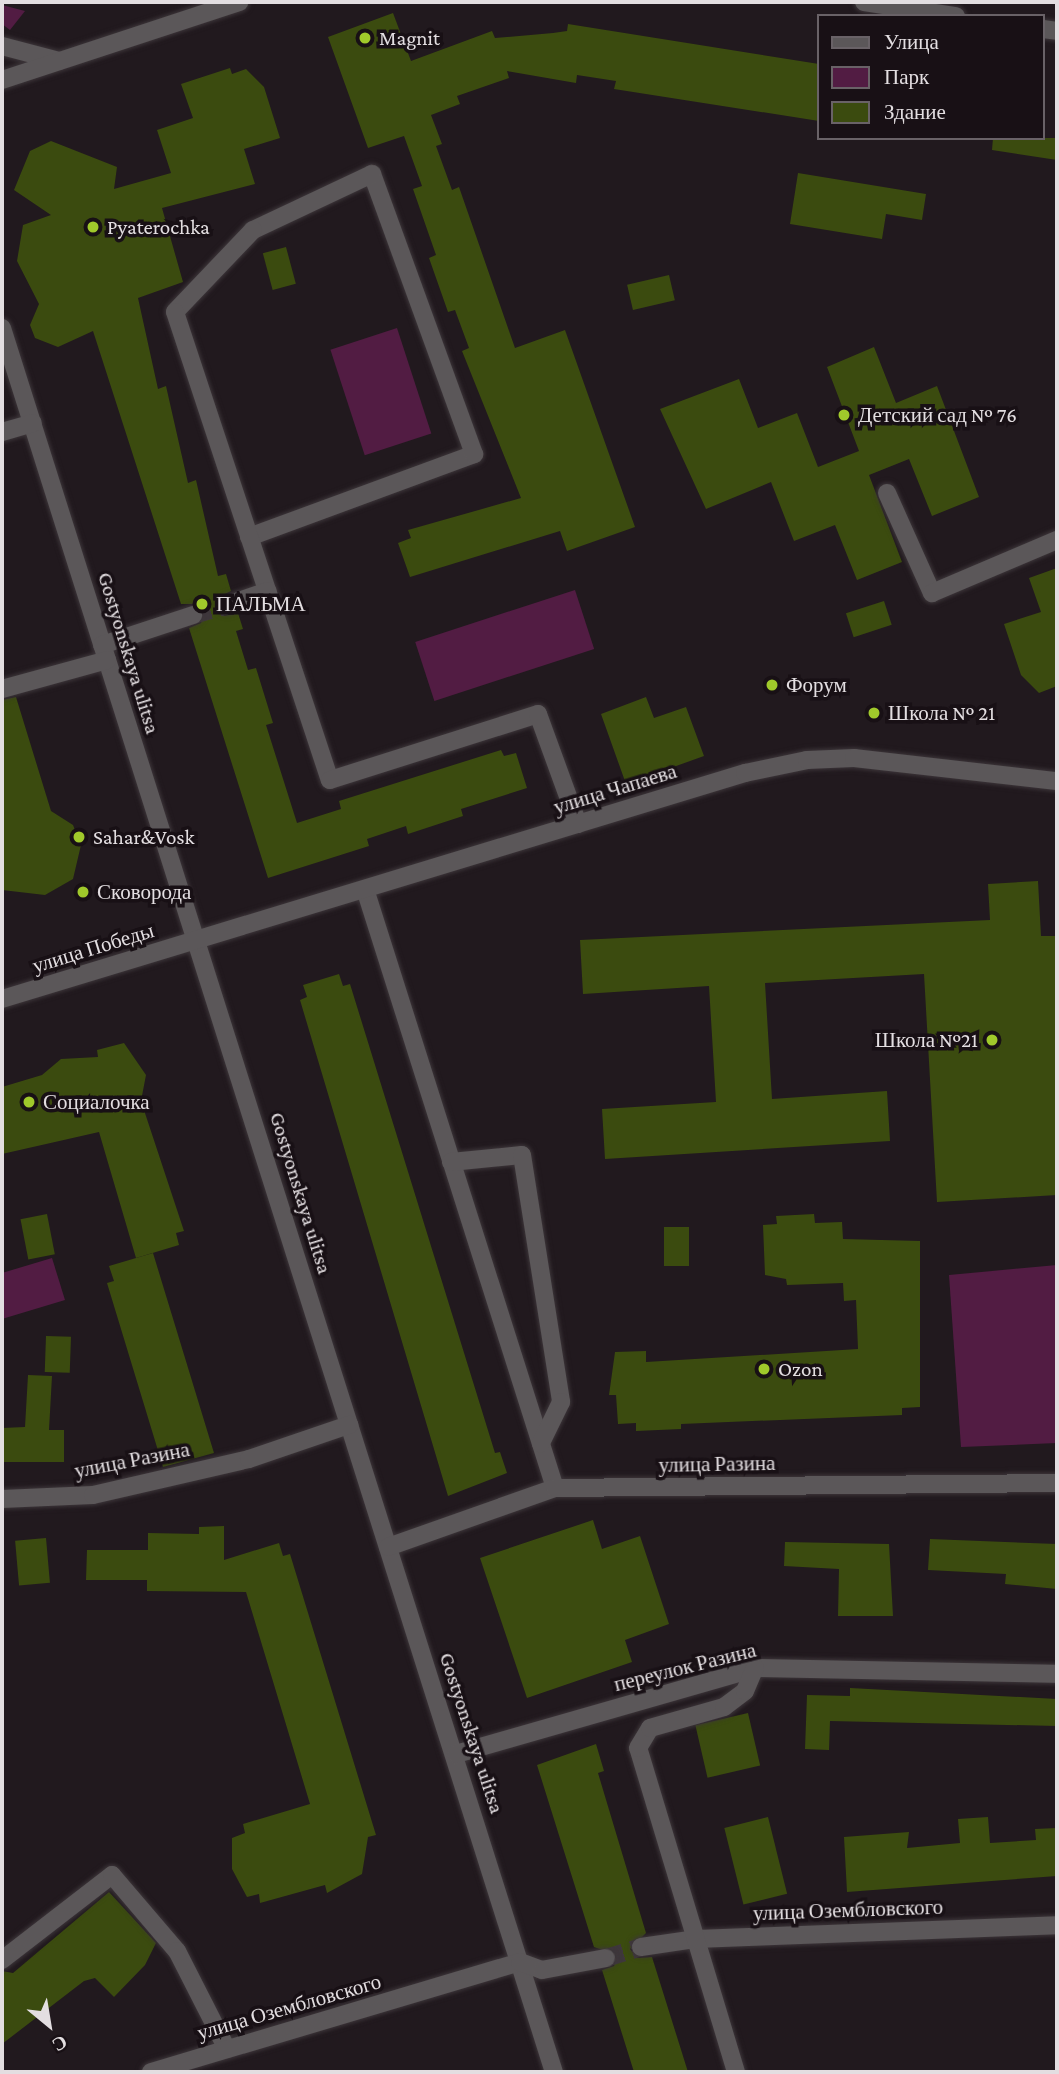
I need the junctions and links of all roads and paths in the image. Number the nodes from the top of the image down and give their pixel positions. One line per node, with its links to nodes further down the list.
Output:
1 (239, 2): 5 (street)
2 (864, 2): 3 (street)
3 (943, 14)
4 (2, 47): 5 (street)
5 (59, 61): 6 (street)
6 (2, 80)
7 (2, 328): 8 (street, Gostyonskaya ulitsa)
8 (33, 423): 9 (street); 16 (street, Gostyonskaya ulitsa)
9 (2, 432)
10 (887, 493): 12 (street)
11 (249, 537): 11 (street); 13 (street)
12 (1057, 540)
13 (268, 591): 14 (street); 19 (street)
14 (227, 605)
15 (193, 615): 16 (street)
16 (104, 652): 17 (street); 21 (street, Gostyonskaya ulitsa)
17 (2, 689)
18 (1057, 781): 19 (street, улица Чапаева)
19 (578, 824): 20 (street, улица Чапаева)
20 (365, 888): 21 (street, улица Чапаева); 23 (street)
21 (197, 939): 22 (street, улица Победы); 24 (street, Gostyonskaya ulitsa)
22 (2, 999)
23 (452, 1162): 25 (street); 25 (street)
24 (349, 1425): 28 (street, улица Разина); 29 (street, Gostyonskaya ulitsa)
25 (541, 1443): 27 (street)
26 (1057, 1483): 27 (street, улица Разина)
27 (555, 1488): 29 (street, улица Разина)
28 (2, 1499)
29 (388, 1547): 32 (street, Gostyonskaya ulitsa)
30 (755, 1668): 31 (street, переулок Разина); 32 (street, переулок Разина); 34 (street)
31 (1057, 1674)
32 (456, 1754): 38 (street, Gostyonskaya ulitsa)
33 (1057, 1925): 34 (street, улица Озембловского)
34 (696, 1938): 35 (street, улица Озембловского); 42 (street)
35 (641, 1947)
36 (606, 1958): 38 (street)
37 (2, 1960): 39 (street)
38 (520, 1962): 39 (street, улица Озембловского); 41 (street, Gostyonskaya ulitsa)
39 (227, 2049): 40 (street, улица Озембловского)
40 (151, 2072)
41 (554, 2072)
42 (736, 2072)

